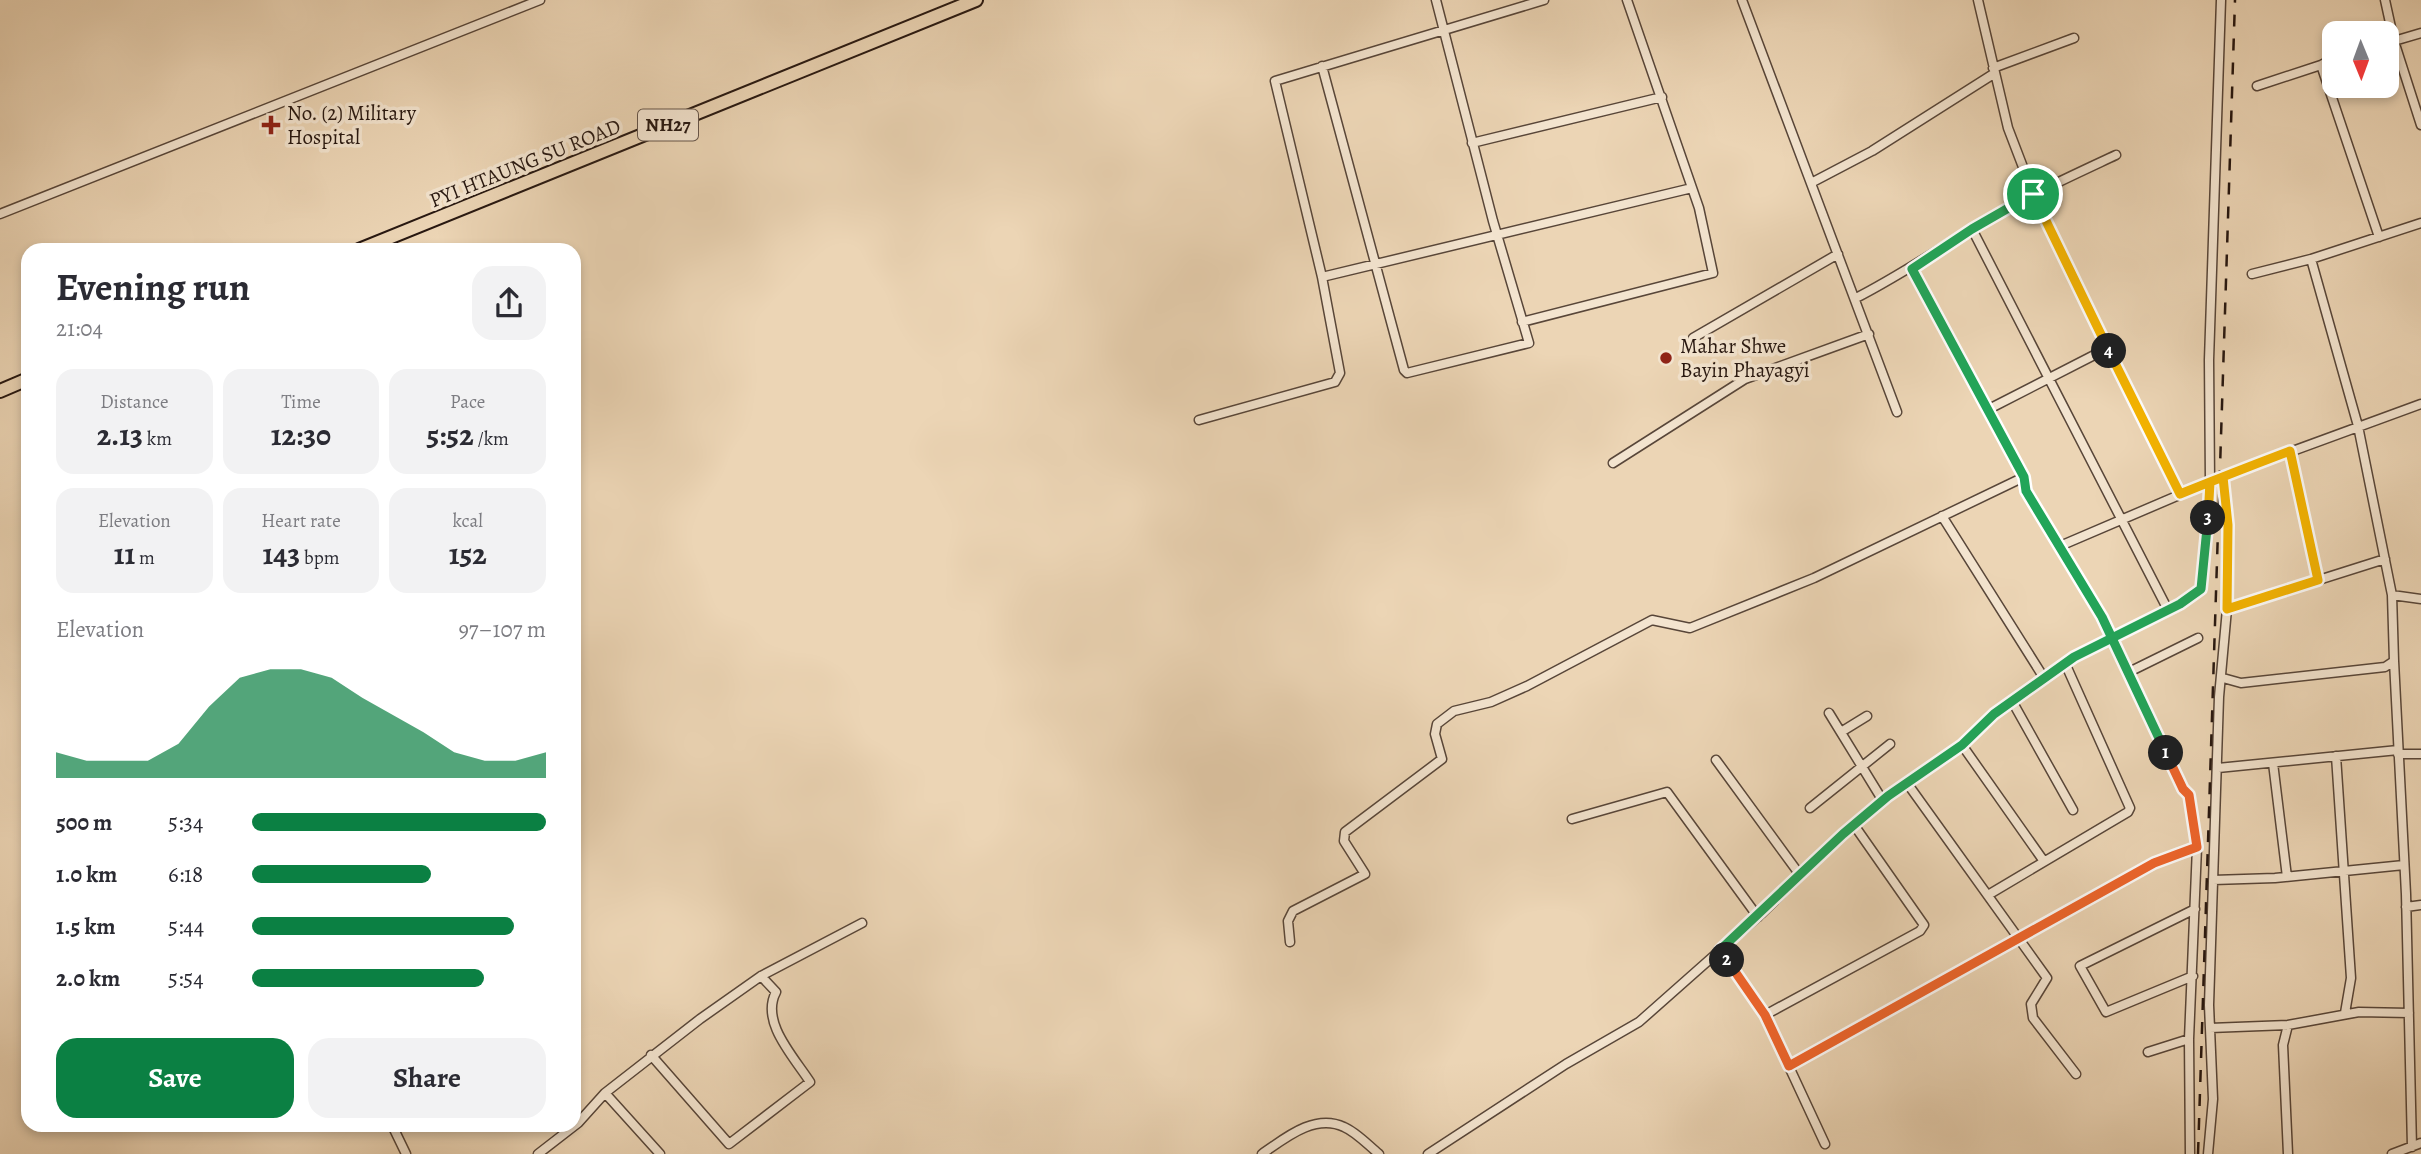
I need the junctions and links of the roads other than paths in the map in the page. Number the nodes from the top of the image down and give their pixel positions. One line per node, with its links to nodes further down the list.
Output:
1 (540, 0): 27 (street)
2 (1436, 0): 11 (street)
3 (1544, 0): 11 (street)
4 (1627, 0): 20 (street)
5 (1742, 0): 24 (street)
6 (1978, 0): 18 (street)
7 (2221, 0): 56 (street)
8 (2385, 0): 10 (street)
9 (970, 1): 32 (highway, PYI HTAUNG SU ROAD / NH27)
10 (2388, 21)
11 (1443, 29): 17 (street); 22 (street)
12 (2421, 33): 14 (street)
13 (2074, 38): 18 (street)
14 (2399, 40)
15 (2399, 64): 21 (street)
16 (2321, 65): 19 (street); 31 (street)
17 (1322, 66): 35 (street); 38 (street)
18 (1994, 71): 24 (street); 26 (street)
19 (2257, 86)
20 (1662, 97): 22 (street); 25 (street)
21 (2421, 125)
22 (1472, 143): 30 (street)
23 (2116, 155): 26 (street)
24 (1811, 183): 33 (street)
25 (1692, 188): 30 (street); 40 (street)
26 (2033, 194): 29 (street); 43 (street)
27 (0, 214)
28 (2421, 223): 31 (street)
29 (1972, 229): 36 (street); 44 (street)
30 (1497, 237): 35 (street); 40 (street)
31 (2379, 237): 34 (street)
32 (376, 243)
33 (1839, 254): 39 (street); 42 (street)
34 (2311, 259): 37 (street); 51 (street)
35 (1376, 264): 38 (street); 40 (street)
36 (1912, 269): 39 (street); 48 (street)
37 (2252, 274)
38 (1322, 277): 50 (street)
39 (1856, 298): 41 (street)
40 (1522, 322)
41 (1869, 334): 49 (street); 53 (street)
42 (1693, 338)
43 (2108, 348): 44 (street); 57 (street)
44 (2046, 379): 48 (street); 59 (street)
45 (21, 382): 46 (highway)
46 (0, 391)
47 (2421, 404): 51 (street)
48 (1987, 410): 54 (street)
49 (1898, 412)
50 (1199, 420)
51 (2358, 426): 52 (street); 61 (street)
52 (2290, 451): 55 (street); 62 (street)
53 (1613, 463)
54 (2024, 477): 58 (street); 60 (street)
55 (2223, 477): 56 (street); 65 (street)
56 (2210, 482): 57 (street); 66 (street)
57 (2180, 494): 59 (street)
58 (1942, 516): 72 (street); 107 (street)
59 (2121, 519): 60 (street); 66 (street)
60 (2060, 546): 67 (street)
61 (2385, 559): 62 (street); 63 (street)
62 (2318, 580): 65 (street)
63 (2392, 595): 64 (street); 69 (street)
64 (2421, 599)
65 (2227, 609): 73 (street)
66 (2168, 610): 67 (street)
67 (2112, 637): 70 (street); 71 (street)
68 (2198, 638): 71 (street)
69 (2394, 662): 73 (street); 80 (street)
70 (2065, 663): 72 (street); 94 (street)
71 (2129, 673): 93 (street)
72 (2044, 678): 74 (street)
73 (2223, 678): 86 (street)
74 (2012, 701): 79 (street); 90 (street)
75 (1829, 712): 77 (street)
76 (1867, 716): 77 (street)
77 (1841, 732): 85 (street)
78 (1890, 744): 85 (street)
79 (1962, 745): 87 (street); 94 (street)
80 (2398, 752): 81 (street); 82 (street); 95 (street)
81 (2421, 754)
82 (2336, 756): 84 (street); 96 (street)
83 (1716, 760): 97 (street)
84 (2273, 763): 86 (street); 98 (street)
85 (1861, 765): 88 (street); 89 (street)
86 (2218, 768): 99 (street)
87 (1907, 783): 88 (street); 100 (street)
88 (1883, 801): 92 (street)
89 (1810, 808)
90 (2073, 810)
91 (1572, 820): 104 (street)
92 (1854, 825): 97 (street); 113 (street)
93 (2197, 847): 103 (street); 106 (street)
94 (2043, 860): 100 (street)
95 (2404, 865): 96 (street); 102 (street)
96 (2344, 871): 98 (street); 111 (street)
97 (1800, 875): 104 (street)
98 (2287, 877): 99 (street)
99 (2213, 880): 115 (street)
100 (1987, 895): 106 (street)
101 (2421, 905): 102 (street)
102 (2406, 907): 112 (street)
103 (2195, 909): 110 (street); 110 (street)
104 (1758, 917): 108 (street)
105 (862, 923): 109 (street)
106 (2018, 938): 119 (street); 120 (street)
107 (1290, 942)
108 (1720, 950): 113 (street); 132 (street)
109 (761, 976): 118 (street); 118 (street)
110 (2193, 976): 116 (street)
111 (2345, 1013): 112 (street); 114 (street)
112 (2409, 1013): 126 (street)
113 (1765, 1015): 119 (street)
114 (2288, 1026): 115 (street); 135 (street)
115 (2210, 1028): 134 (street)
116 (2189, 1040): 117 (street); 133 (street)
117 (2148, 1052)
118 (651, 1055): 121 (street)
119 (1789, 1066): 125 (street)
120 (2076, 1074)
121 (605, 1094): 122 (street); 129 (street)
122 (581, 1120)
123 (395, 1132): 127 (street)
124 (566, 1132): 128 (street)
125 (1825, 1144)
126 (2417, 1145): 136 (street)
127 (406, 1154)
128 (538, 1154)
129 (660, 1154)
130 (1262, 1154): 131 (street)
131 (1379, 1154)
132 (1428, 1154)
133 (2190, 1154)
134 (2208, 1154)
135 (2288, 1154)
136 (2392, 1154)

